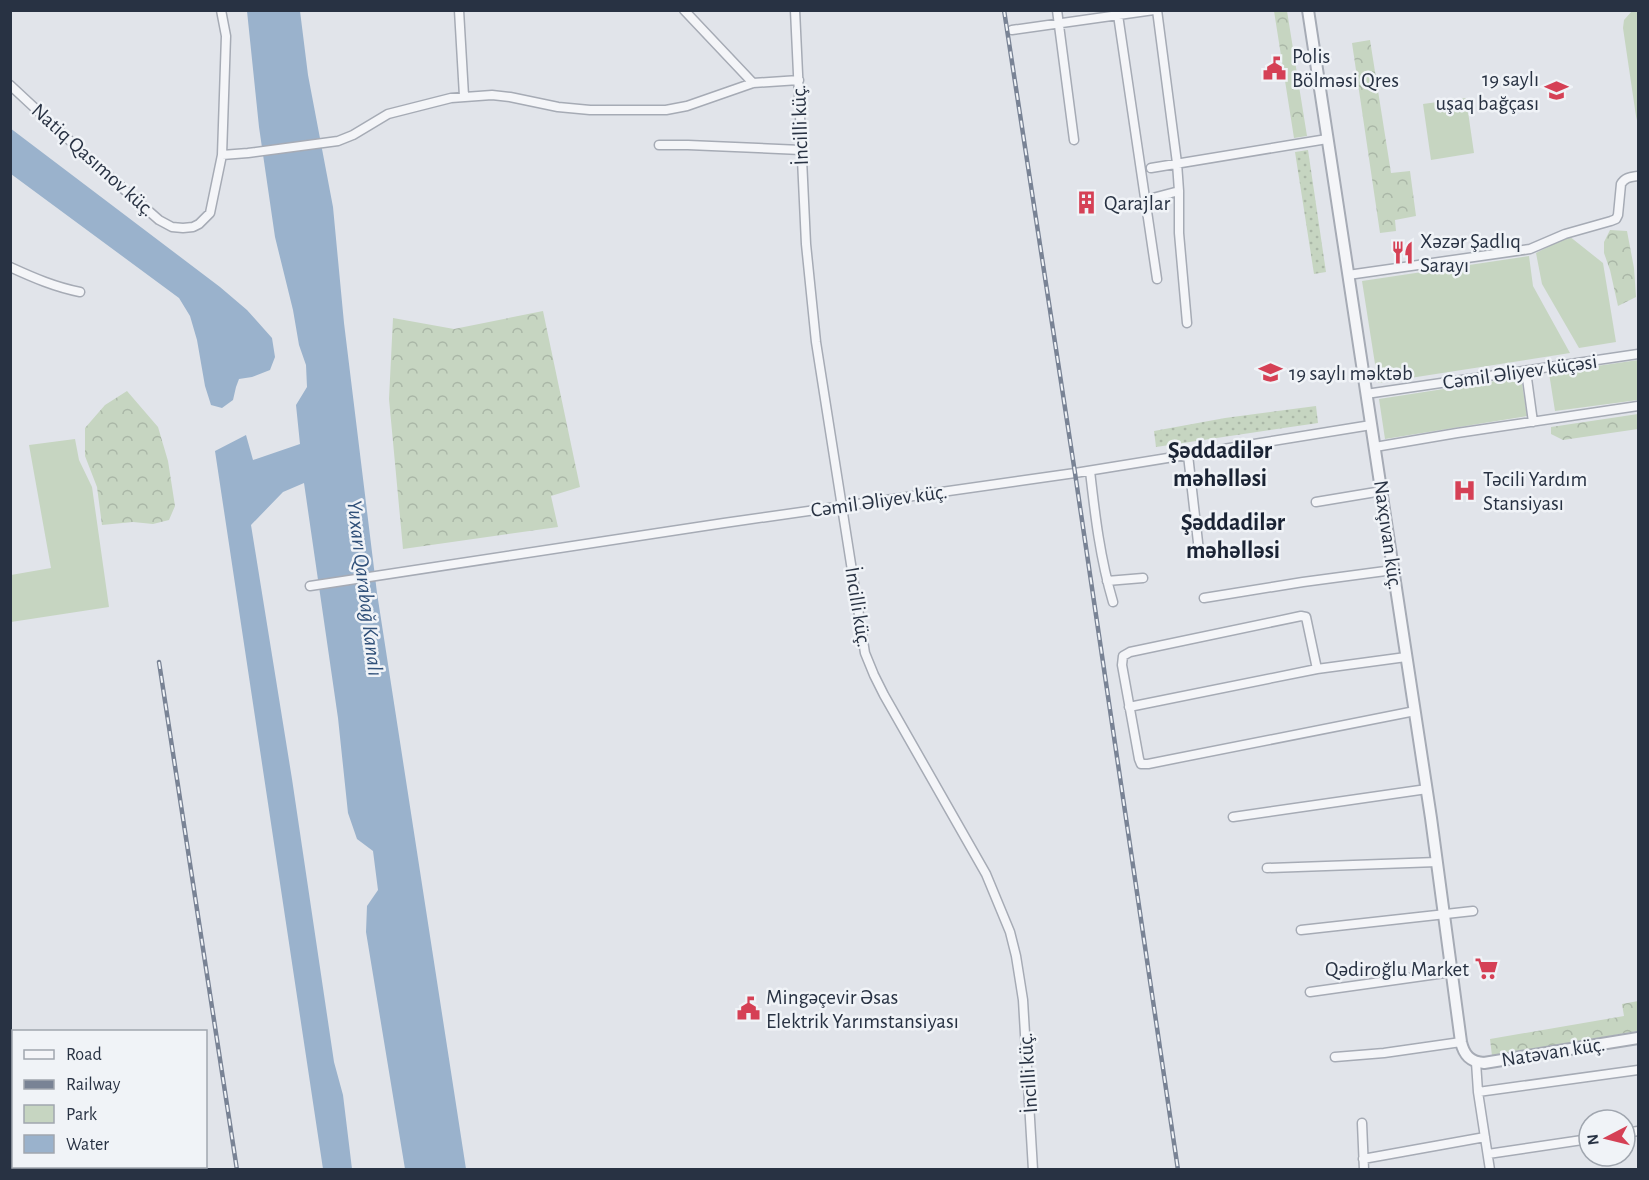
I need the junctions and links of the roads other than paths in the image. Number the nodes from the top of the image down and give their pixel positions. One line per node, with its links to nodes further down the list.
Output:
1 (221, 10): 19 (street)
2 (459, 10): 14 (street)
3 (684, 10): 12 (street)
4 (795, 10): 11 (street, İncilli küç.)
5 (1057, 10): 9 (street)
6 (1156, 10): 8 (street); 20 (street)
7 (1308, 10): 15 (street, Naxçıvan küç.)
8 (1118, 15): 9 (street); 24 (street)
9 (1058, 23): 10 (street); 16 (street)
10 (1012, 30)
11 (799, 80): 12 (street); 18 (street, İncilli küç.)
12 (753, 83): 14 (street)
13 (10, 85): 19 (street, Natiq Qasımov küç.)
14 (464, 96): 19 (street)
15 (1327, 139): 20 (street); 26 (street, Naxçıvan küç.)
16 (1074, 140)
17 (659, 145): 18 (street)
18 (801, 150): 41 (street, İncilli küç.)
19 (222, 154)
20 (1177, 163): 21 (street); 23 (street)
21 (1151, 168)
22 (1638, 176): 26 (street)
23 (1179, 191): 24 (street); 29 (street)
24 (1145, 200): 27 (street)
25 (10, 267): 28 (street)
26 (1348, 275): 32 (street, Naxçıvan küç.)
27 (1157, 279)
28 (80, 292)
29 (1187, 323)
30 (1638, 354): 31 (street, Cəmil Əliyev küçəsi)
31 (1526, 371): 32 (street, Cəmil Əliyev küçəsi); 34 (street)
32 (1366, 394): 35 (street, Naxçıvan küç.)
33 (1638, 406): 34 (street)
34 (1533, 422): 36 (street)
35 (1371, 425): 36 (street, Naxçıvan küç.); 37 (street, Cəmil Əliyev küç.)
36 (1375, 447): 39 (street, Naxçıvan küç.)
37 (1188, 455): 38 (street, Cəmil Əliyev küç.); 42 (street)
38 (1090, 471): 41 (street, Cəmil Əliyev küç.); 45 (street)
39 (1382, 491): 40 (street); 43 (street, Naxçıvan küç.)
40 (1316, 502)
41 (842, 506): 46 (street, Cəmil Əliyev küç.); 73 (street, İncilli küç.)
42 (1199, 551)
43 (1393, 570): 47 (street); 49 (street, Naxçıvan küç.)
44 (1143, 578): 45 (street)
45 (1107, 581): 48 (street)
46 (310, 586)
47 (1204, 598)
48 (1113, 602)
49 (1406, 657): 50 (street); 52 (street, Naxçıvan küç.)
50 (1317, 669): 51 (street); 51 (street)
51 (1129, 707): 52 (street)
52 (1415, 711): 53 (street, Naxçıvan küç.)
53 (1427, 789): 54 (street); 55 (street, Naxçıvan küç.)
54 (1233, 817)
55 (1437, 862): 56 (street); 58 (street, Naxçıvan küç.)
56 (1267, 868)
57 (1473, 911): 58 (street)
58 (1444, 914): 59 (street); 60 (street, Naxçıvan küç.)
59 (1301, 930)
60 (1452, 972): 61 (street); 63 (street, Naxçıvan küç.)
61 (1310, 992)
62 (1638, 1038): 65 (street, Natəvan küç.)
63 (1461, 1042): 64 (street); 65 (street, Naxçıvan küç.)
64 (1335, 1057)
65 (1472, 1060): 67 (street, Naxçıvan küç.)
66 (1638, 1070): 67 (street)
67 (1478, 1092): 69 (street, Naxçıvan küç.)
68 (1362, 1123): 72 (street)
69 (1485, 1137): 71 (street, Naxçıvan küç.); 72 (street)
70 (1577, 1141): 71 (street)
71 (1488, 1154): 75 (street, Naxçıvan küç.)
72 (1363, 1159): 74 (street)
73 (1034, 1170)
74 (1364, 1170)
75 (1490, 1170)

